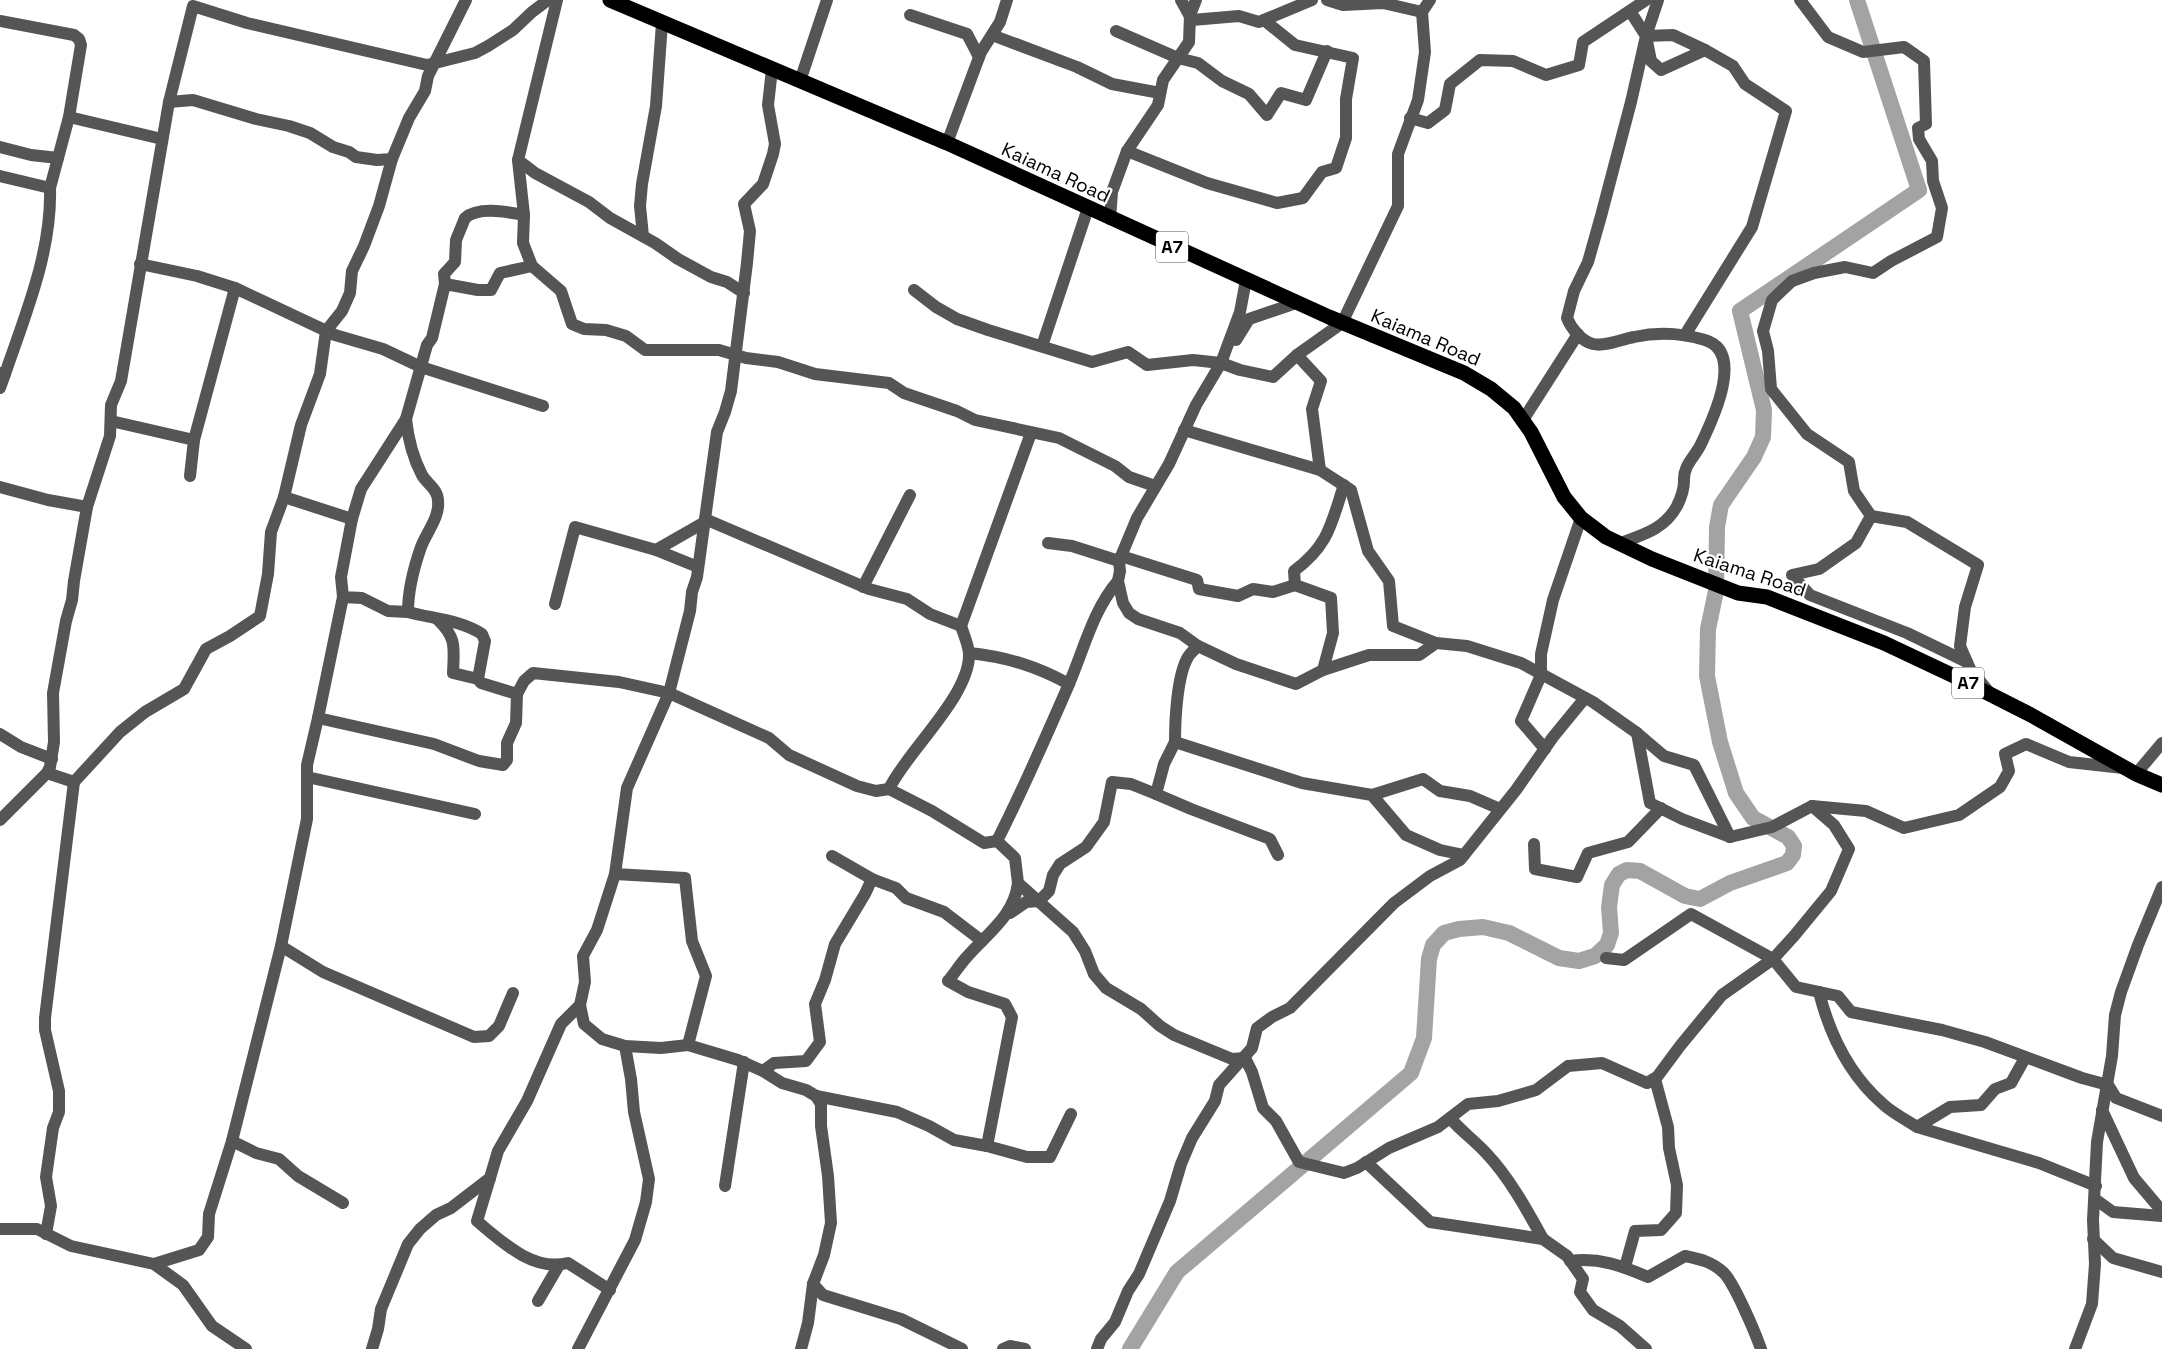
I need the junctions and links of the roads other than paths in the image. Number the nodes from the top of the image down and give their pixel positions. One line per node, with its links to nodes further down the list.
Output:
1 (466, 0): 30 (street)
2 (548, 0): 30 (street)
3 (557, 0): 43 (street)
4 (610, 0): 22 (highway, Kaiama Road / A7)
5 (827, 0): 32 (street)
6 (1007, 0): 24 (street)
7 (1181, 0): 19 (street)
8 (1196, 0): 19 (street)
9 (1312, 0): 20 (street)
10 (1327, 0): 17 (street)
11 (1430, 0): 17 (street)
12 (1646, 0): 16 (street)
13 (1658, 0): 25 (street)
14 (1800, 0): 86 (street)
15 (194, 3): 30 (street); 34 (street)
16 (1630, 10): 25 (street); 36 (street)
17 (1422, 12): 36 (street)
18 (910, 15): 28 (street)
19 (1190, 15): 20 (street); 29 (street)
20 (1264, 20): 27 (street)
21 (0, 21): 35 (street)
22 (662, 23): 31 (highway, Kaiama Road / A7); 49 (street)
23 (1116, 31): 29 (street)
24 (992, 36): 28 (street); 33 (street)
25 (1646, 36): 26 (street); 26 (street); 62 (street)
26 (1705, 50): 63 (street)
27 (1327, 51): 29 (street); 40 (street)
28 (979, 57): 38 (street)
29 (1178, 58): 33 (street)
30 (434, 64): 42 (street)
31 (772, 70): 32 (highway, Kaiama Road / A7); 50 (street)
32 (800, 81): 38 (highway, Kaiama Road / A7)
33 (1160, 93): 40 (street)
34 (169, 102): 37 (street); 42 (street)
35 (69, 117): 37 (street); 41 (street)
36 (1410, 118): 60 (street)
37 (162, 140): 51 (street)
38 (947, 143): 46 (highway, Kaiama Road / A7)
39 (0, 147): 41 (street)
40 (1128, 151): 48 (street)
41 (58, 158): 45 (street)
42 (392, 159): 61 (street)
43 (518, 160): 47 (street); 49 (street)
44 (0, 176): 45 (street)
45 (50, 188): 69 (street)
46 (1088, 208): 48 (highway, Kaiama Road / A7); 64 (street)
47 (524, 215): 52 (street); 55 (street)
48 (1110, 219): 54 (highway, Kaiama Road / A7)
49 (643, 236): 53 (street)
50 (748, 263): 53 (street); 58 (street)
51 (140, 264): 56 (street); 74 (street)
52 (532, 266): 55 (street); 65 (street)
53 (720, 279): 58 (street)
54 (1246, 280): 59 (highway, Kaiama Road / A7); 67 (street)
55 (445, 284): 68 (street)
56 (235, 288): 61 (street); 77 (street)
57 (914, 290): 64 (street)
58 (744, 293): 65 (street)
59 (1296, 302): 60 (highway, Kaiama Road / A7); 67 (street)
60 (1342, 323): 66 (street); 73 (highway, Kaiama Road / A7)
61 (326, 331): 68 (street); 84 (street)
62 (1578, 334): 63 (street); 73 (street)
63 (1685, 335): 91 (street)
64 (1042, 346): 67 (street)
65 (734, 354): 76 (street); 89 (street)
66 (1297, 355): 67 (street); 78 (street)
67 (1221, 363): 75 (street)
68 (421, 367): 71 (street); 72 (street)
69 (2, 374): 70 (street)
70 (0, 388)
71 (543, 406)
72 (406, 419): 88 (street); 100 (street)
73 (1523, 420): 87 (highway, Kaiama Road / A7)
74 (111, 421): 77 (street); 85 (street)
75 (1184, 430): 78 (street); 81 (street)
76 (1031, 433): 81 (street); 102 (street)
77 (194, 440): 79 (street)
78 (1320, 470): 80 (street)
79 (190, 476)
80 (1344, 485): 96 (street); 103 (street)
81 (1155, 486): 93 (street)
82 (0, 487): 85 (street)
83 (910, 495): 97 (street)
84 (284, 497): 88 (street); 125 (street)
85 (86, 507): 121 (street)
86 (1872, 516): 106 (street); 106 (street)
87 (1581, 518): 91 (highway, Kaiama Road / A7); 108 (street)
88 (352, 519): 98 (street)
89 (705, 520): 92 (street); 94 (street); 97 (street)
90 (1048, 542): 93 (street)
91 (1618, 544): 113 (highway, Kaiama Road / A7)
92 (656, 550): 94 (street); 99 (street)
93 (1120, 558): 95 (street); 96 (street)
94 (698, 568): 111 (street)
95 (1118, 581): 104 (street); 110 (street)
96 (1295, 585): 107 (street)
97 (863, 587): 102 (street)
98 (343, 597): 100 (street); 115 (street)
99 (555, 604)
100 (408, 612): 101 (street)
101 (438, 620): 109 (street); 109 (street)
102 (962, 626): 105 (street)
103 (1436, 643): 107 (street); 108 (street)
104 (1198, 646): 107 (street); 118 (street)
105 (969, 653): 110 (street); 127 (street)
106 (1967, 662): 113 (street)
107 (1323, 670)
108 (1541, 675): 114 (street); 120 (street)
109 (478, 679): 112 (street)
110 (1069, 684): 136 (street)
111 (669, 693): 112 (street); 127 (street); 141 (street)
112 (517, 694): 115 (street)
113 (1992, 696): 122 (highway, Kaiama Road / A7)
114 (1585, 698): 116 (street); 120 (street)
115 (318, 718): 124 (street)
116 (1637, 733): 131 (street); 135 (street)
117 (0, 734): 121 (street)
118 (1175, 742): 128 (street); 129 (street)
119 (2162, 743): 122 (street)
120 (1545, 749): 132 (street)
121 (52, 759): 123 (street)
122 (2132, 771): 126 (highway, Kaiama Road / A7); 130 (street)
123 (47, 773): 125 (street); 134 (street)
124 (307, 777): 133 (street); 148 (street)
125 (74, 782): 178 (street)
126 (2162, 785)
127 (889, 789): 136 (street)
128 (1156, 794): 139 (street); 145 (street)
129 (1372, 795): 132 (street); 138 (street)
130 (1812, 806): 135 (street); 150 (street)
131 (1661, 808): 135 (street); 137 (street)
132 (1500, 809): 138 (street)
133 (475, 814)
134 (0, 820)
135 (1730, 837)
136 (997, 841): 143 (street)
137 (1534, 844)
138 (1464, 854): 156 (street)
139 (1278, 855)
140 (832, 856): 142 (street)
141 (615, 874): 153 (street); 154 (street)
142 (872, 879): 147 (street); 159 (street)
143 (1018, 883): 145 (street); 146 (street)
144 (2162, 887): 161 (street)
145 (1039, 901): 146 (street); 156 (street)
146 (1008, 914): 147 (street)
147 (982, 941): 169 (street)
148 (281, 946): 152 (street); 168 (street)
149 (1606, 958): 150 (street)
150 (1773, 959): 151 (street); 160 (street)
151 (1819, 992): 157 (street); 167 (street)
152 (513, 993)
153 (580, 1005): 155 (street); 171 (street)
154 (688, 1045): 155 (street); 158 (street)
155 (625, 1046): 187 (street)
156 (1245, 1058): 170 (street); 196 (street)
157 (2025, 1058): 161 (street); 167 (street)
158 (744, 1062): 159 (street); 172 (street)
159 (763, 1071): 162 (street)
160 (1655, 1078): 166 (street); 184 (street)
161 (2108, 1085): 163 (street); 165 (street)
162 (816, 1096): 169 (street); 186 (street)
163 (2102, 1110): 173 (street); 175 (street)
164 (1071, 1114): 169 (street)
165 (2162, 1116)
166 (1450, 1118): 170 (street); 179 (street)
167 (1916, 1127): 173 (street)
168 (232, 1141): 174 (street); 182 (street)
169 (987, 1146)
170 (1366, 1162): 179 (street)
171 (490, 1178): 183 (street); 190 (street)
172 (725, 1186)
173 (2095, 1192): 176 (street); 180 (street)
174 (343, 1203)
175 (2162, 1211)
176 (2162, 1216)
177 (0, 1229): 178 (street)
178 (46, 1234): 182 (street)
179 (1543, 1239): 181 (street)
180 (2093, 1239): 185 (street); 199 (street)
181 (1570, 1261): 184 (street); 197 (street)
182 (154, 1264): 189 (street)
183 (559, 1266): 187 (street); 188 (street)
184 (1625, 1267): 198 (street)
185 (2162, 1272)
186 (813, 1284): 192 (street); 193 (street)
187 (610, 1290): 191 (street)
188 (538, 1302)
189 (246, 1349)
190 (372, 1349)
191 (578, 1349)
192 (801, 1349)
193 (962, 1349)
194 (1003, 1349): 195 (street)
195 (1025, 1349)
196 (1097, 1349)
197 (1646, 1349)
198 (1761, 1349)
199 (2075, 1349)

